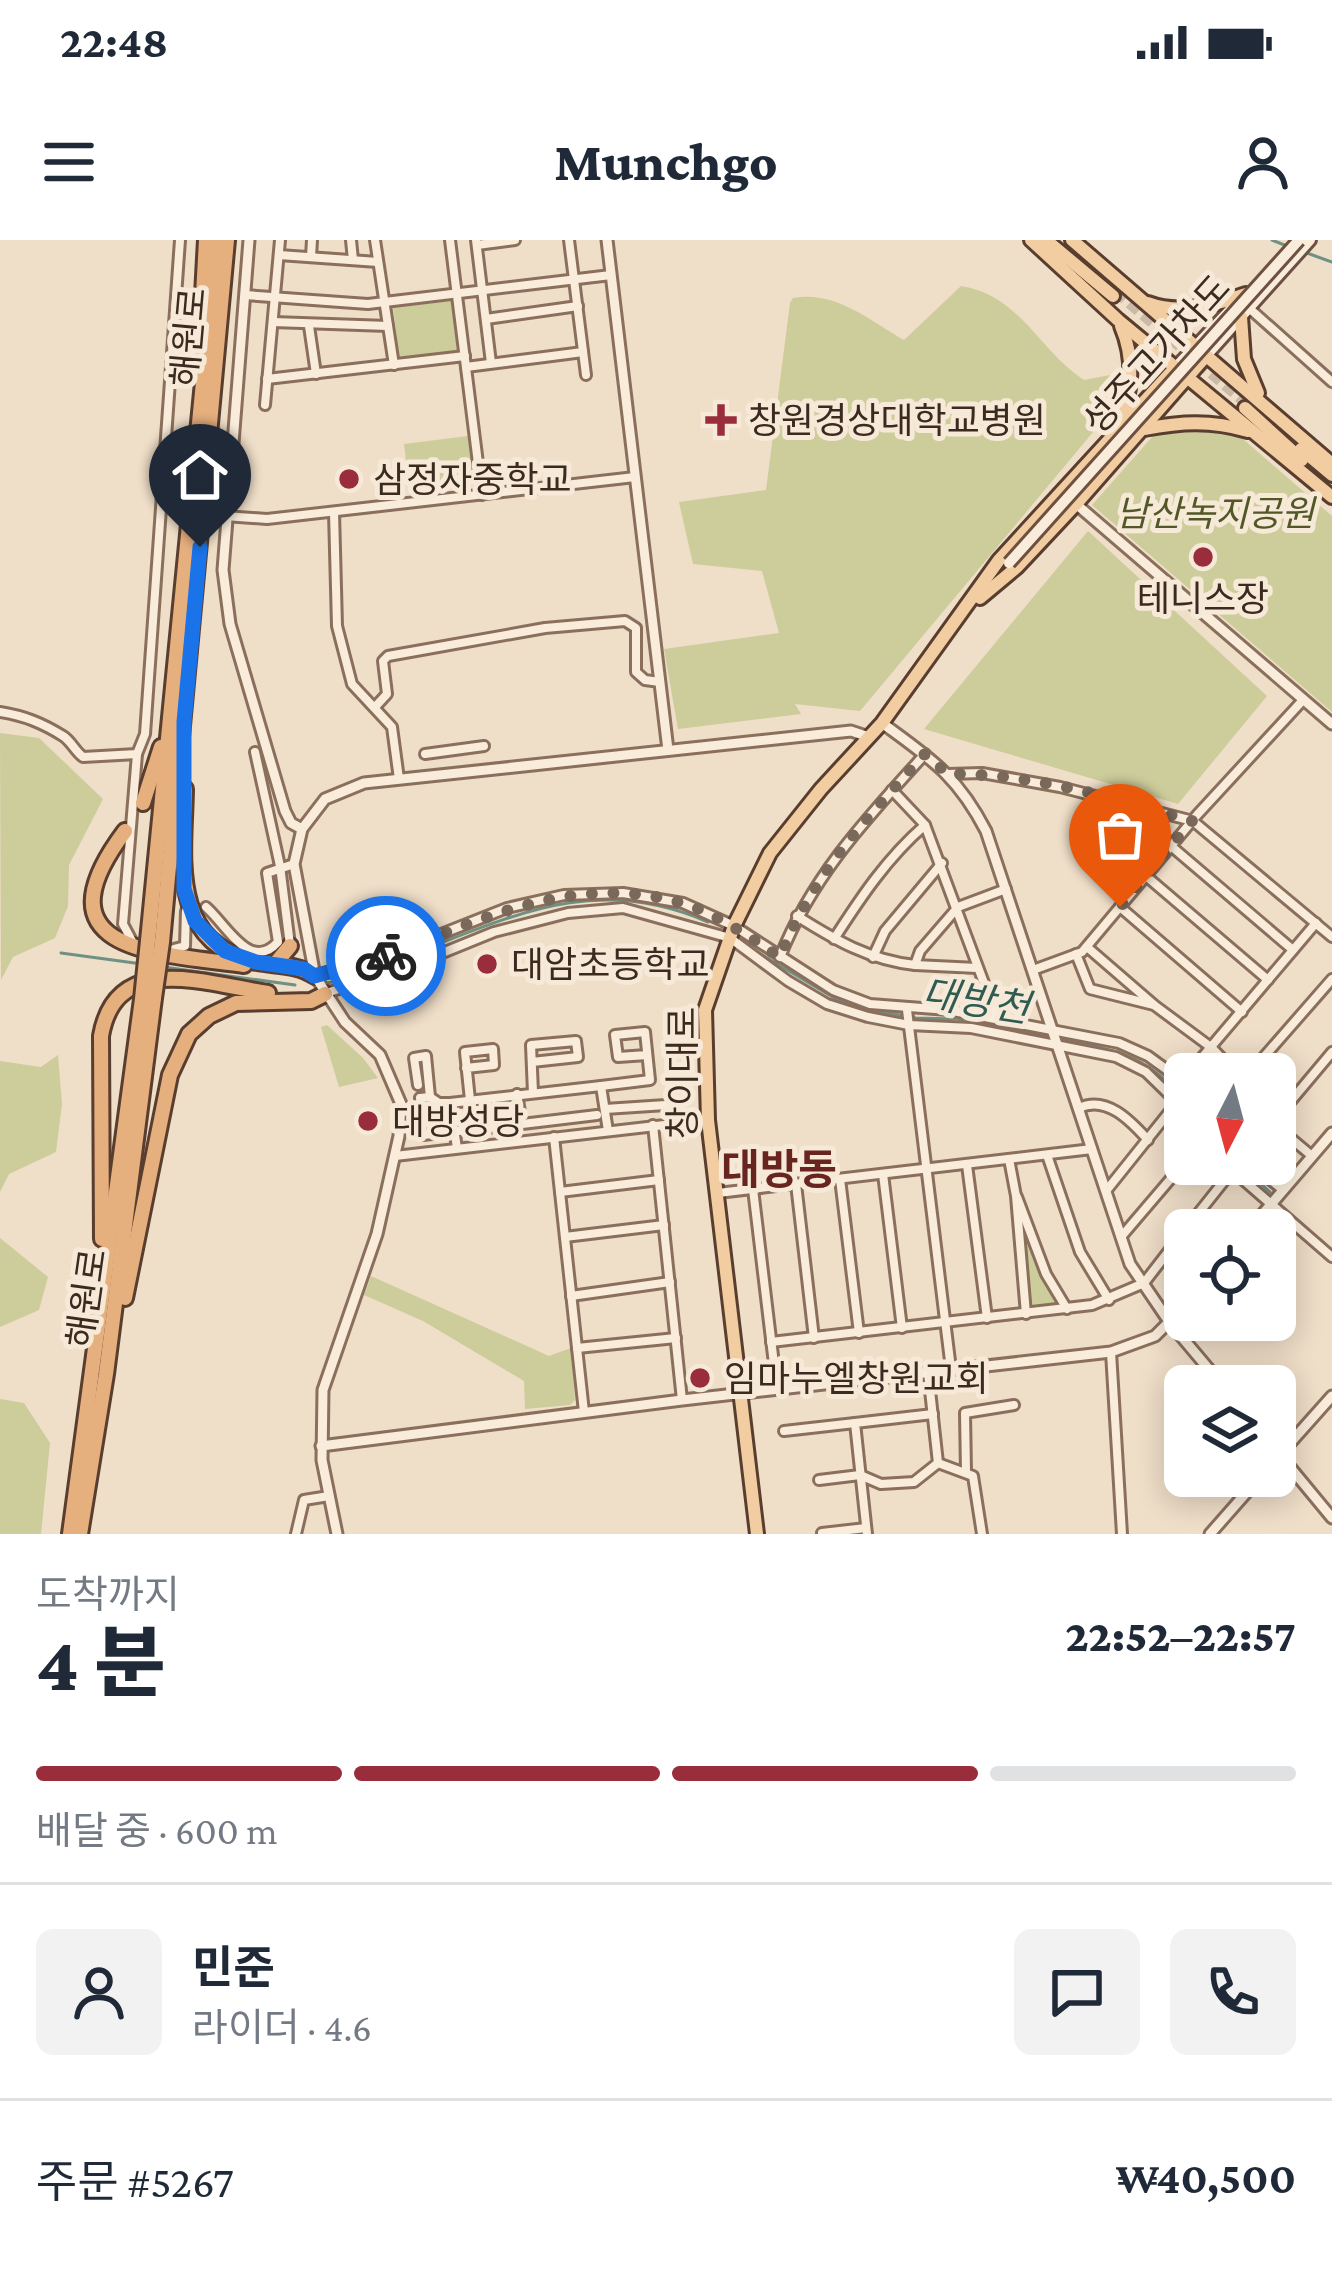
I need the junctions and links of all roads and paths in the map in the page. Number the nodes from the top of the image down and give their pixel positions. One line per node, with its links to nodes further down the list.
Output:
1 (180, 240): 67 (street)
2 (206, 240): 49 (highway)
3 (217, 240): 49 (highway, 해원로)
4 (226, 240): 76 (highway, 해원로)
5 (249, 240): 30 (street)
6 (280, 240): 21 (street)
7 (312, 240): 22 (street)
8 (351, 240): 23 (street)
9 (375, 240): 24 (street)
10 (450, 240): 31 (street)
11 (514, 240): 20 (street)
12 (569, 240): 27 (street)
13 (607, 240): 26 (street)
14 (1031, 240): 29 (main road)
15 (1046, 240): 29 (main road)
16 (1058, 240): 29 (main road)
17 (1072, 240): 29 (main road)
18 (1297, 240): 25 (main road, bridge); 70 (main road, 성주고가차도, bridge)
19 (1310, 240): 25 (main road, bridge)
20 (476, 242): 28 (street)
21 (278, 255): 22 (street); 32 (street)
22 (311, 257): 23 (street)
23 (352, 260): 24 (street)
24 (378, 262): 34 (street)
25 (1272, 273): 36 (main road)
26 (611, 275): 27 (street); 62 (street)
27 (574, 280): 28 (street); 35 (street)
28 (483, 291): 31 (street); 37 (street)
29 (1113, 293): 33 (main road); 38 (main road)
30 (244, 295): 32 (street); 69 (street)
31 (457, 295): 34 (street); 45 (street)
32 (275, 298): 34 (street); 39 (street)
33 (1140, 300): 36 (main road); 42 (main road)
34 (385, 303): 41 (street)
35 (578, 306): 37 (street); 43 (street)
36 (1246, 306): 42 (main road); 44 (main road); 54 (street); 56 (main road)
37 (486, 319): 46 (street)
38 (1118, 320): 48 (main road); 59 (main road)
39 (273, 322): 40 (street); 53 (street)
40 (310, 326): 41 (street); 50 (street)
41 (388, 326): 47 (street)
42 (1194, 346): 44 (main road); 48 (main road)
43 (583, 352): 46 (street); 51 (street)
44 (1205, 357): 52 (main road); 56 (main road)
45 (465, 362): 46 (street); 47 (street); 64 (street)
46 (491, 363)
47 (394, 365): 50 (street)
48 (1175, 368): 52 (main road); 59 (main road)
49 (205, 373): 76 (highway, 해원로)
50 (316, 374): 53 (street)
51 (586, 375)
52 (1189, 378): 56 (main road); 57 (main road)
53 (268, 380): 55 (street)
54 (1332, 382)
55 (265, 405)
56 (1253, 409): 58 (main road); 60 (main road); 61 (main road); 63 (main road)
57 (1143, 429): 58 (main road); 66 (main road)
58 (1260, 434): 65 (main road)
59 (1112, 436): 71 (main road)
60 (1332, 464)
61 (1332, 476)
62 (635, 477): 64 (street); 72 (street)
63 (1332, 487)
64 (482, 495): 68 (street)
65 (1332, 497)
66 (1076, 505): 71 (main road); 73 (street)
67 (162, 510): 69 (street, bridge); 83 (street)
68 (334, 512): 69 (street); 74 (street)
69 (226, 517): 92 (street)
70 (1009, 562): 71 (main road, 창이대로)
71 (969, 607): 77 (main road, 창이대로)
72 (660, 682): 74 (street); 81 (street)
73 (1303, 700): 78 (street); 90 (street)
74 (375, 707): 87 (street)
75 (0, 712): 83 (street)
76 (177, 721): 89 (highway); 119 (highway); 127 (highway, 해원로, bridge)
77 (882, 723): 79 (main road, 창이대로); 85 (street)
78 (1332, 724)
79 (869, 737): 81 (street); 110 (main road, 창이대로)
80 (484, 746): 84 (street)
81 (668, 750): 87 (street)
82 (255, 752): 97 (street)
83 (137, 754): 106 (street)
84 (424, 754)
85 (925, 754): 86 (street); 88 (street)
86 (948, 774): 90 (street); 99 (street)
87 (399, 779): 92 (street)
88 (892, 790): 91 (street); 107 (street)
89 (143, 803)
90 (1192, 821): 94 (street); 108 (street)
91 (925, 825): 95 (street); 112 (street)
92 (302, 829): 96 (street)
93 (125, 831): 123 (highway)
94 (1171, 846): 98 (street); 115 (street)
95 (942, 863): 101 (street); 117 (street)
96 (294, 864): 97 (street); 123 (street)
97 (280, 866): 103 (street); 113 (street)
98 (1146, 876): 102 (street); 125 (street)
99 (1006, 890): 101 (street); 122 (street)
100 (623, 893): 104 (street); 105 (street); 110 (street)
101 (958, 907): 120 (street); 121 (street)
102 (1120, 907): 114 (street); 131 (street)
103 (206, 908)
104 (506, 908): 109 (street); 123 (street)
105 (623, 908): 109 (street); 110 (street)
106 (186, 911)
107 (796, 916): 112 (street); 118 (street)
108 (1316, 923): 111 (street); 115 (street)
109 (512, 927): 126 (street)
110 (732, 932): 118 (street); 133 (street); 155 (main road, 창이대로)
111 (1332, 937)
112 (834, 939): 117 (street)
113 (290, 946): 119 (highway)
114 (1086, 947): 116 (street); 129 (street)
115 (1293, 950): 125 (street)
116 (1076, 954): 122 (street); 129 (street)
117 (873, 956): 120 (street)
118 (780, 957): 130 (street)
119 (274, 964): 123 (highway)
120 (915, 965): 121 (street)
121 (977, 968): 132 (street)
122 (1033, 970): 134 (street)
123 (314, 976): 126 (street)
124 (1332, 979): 139 (street)
125 (1268, 980): 131 (street)
126 (325, 994): 128 (highway); 169 (street)
127 (148, 999): 198 (highway, 해원로); 216 (highway, 해원로)
128 (296, 1000): 198 (highway); 216 (highway)
129 (1154, 1005): 135 (street)
130 (907, 1010): 132 (street); 133 (street)
131 (1242, 1012): 135 (street)
132 (997, 1019): 134 (street)
133 (909, 1025): 134 (street); 173 (street)
134 (1055, 1038): 142 (street); 146 (street); 153 (street)
135 (1212, 1048): 137 (street); 138 (street)
136 (1332, 1052): 149 (street)
137 (1208, 1053)
138 (1217, 1053)
139 (1267, 1053)
140 (647, 1055): 140 (street); 145 (street)
141 (532, 1062): 141 (street); 147 (street)
142 (1164, 1066)
143 (466, 1068): 150 (street)
144 (418, 1085): 151 (street)
145 (602, 1086): 147 (street); 154 (street)
146 (1164, 1089)
147 (533, 1093): 148 (street)
148 (517, 1094): 150 (street); 154 (street)
149 (1296, 1097)
150 (470, 1100): 151 (street)
151 (450, 1103): 160 (street)
152 (665, 1105): 154 (street)
153 (1078, 1108): 164 (street); 167 (street)
154 (601, 1112): 159 (street)
155 (708, 1120): 158 (street); 185 (main road, 창이대로)
156 (1164, 1124): 164 (street)
157 (513, 1125): 160 (street)
158 (653, 1125): 159 (street); 176 (street)
159 (608, 1131): 163 (street)
160 (454, 1132): 162 (street); 166 (street)
161 (1332, 1133): 170 (street)
162 (423, 1135)
163 (554, 1137): 166 (street); 184 (street)
164 (1148, 1140): 183 (street)
165 (1296, 1142): 170 (street)
166 (457, 1148): 169 (street)
167 (1092, 1150): 168 (street); 183 (street)
168 (1047, 1155): 171 (street); 197 (street)
169 (395, 1156): 227 (street)
170 (1312, 1156): 182 (street)
171 (1009, 1160): 172 (street); 186 (street)
172 (968, 1165): 173 (street); 202 (street)
173 (928, 1169): 174 (street); 203 (street)
174 (883, 1174): 175 (street); 204 (street)
175 (840, 1179): 177 (street); 206 (street)
176 (659, 1180): 184 (street); 189 (street)
177 (796, 1184): 181 (street); 208 (street)
178 (1165, 1185): 190 (street)
179 (1249, 1185): 187 (street)
180 (1277, 1185): 182 (street)
181 (753, 1190): 185 (street); 210 (street)
182 (1283, 1190): 187 (street)
183 (1106, 1191): 190 (street)
184 (560, 1192): 191 (street)
185 (718, 1193): 218 (main road, 창이대로)
186 (1016, 1196): 199 (street); 200 (street)
187 (1271, 1204): 188 (street); 193 (street)
188 (1267, 1209)
189 (664, 1225): 191 (street); 194 (street)
190 (1121, 1237): 195 (street)
191 (565, 1238): 196 (street)
192 (1164, 1257): 195 (street)
193 (1332, 1257)
194 (670, 1282): 196 (street); 207 (street)
195 (1144, 1283): 197 (street); 201 (street)
196 (571, 1295): 211 (street)
197 (1109, 1300): 199 (street)
198 (103, 1304): 240 (highway, 해원로)
199 (1067, 1309): 200 (street)
200 (1026, 1314): 202 (street)
201 (1164, 1314)
202 (987, 1318): 203 (street)
203 (946, 1323): 204 (street); 214 (street)
204 (902, 1328): 206 (street)
205 (1164, 1328): 212 (street)
206 (859, 1333): 208 (street)
207 (676, 1338): 211 (street); 220 (street)
208 (814, 1338): 210 (street)
209 (1185, 1341): 213 (street)
210 (771, 1342): 217 (street)
211 (577, 1348): 222 (street)
212 (1111, 1352): 214 (street); 246 (street)
213 (1205, 1365)
214 (951, 1369): 215 (street)
215 (928, 1372): 217 (street); 223 (street)
216 (106, 1374): 241 (highway, 해원로)
217 (777, 1389): 218 (street)
218 (740, 1393): 220 (street); 244 (main road, 창이대로)
219 (1332, 1396): 226 (street)
220 (682, 1400): 222 (street)
221 (1014, 1405): 229 (street)
222 (584, 1412): 227 (street)
223 (933, 1414): 224 (street); 228 (street)
224 (855, 1424): 225 (street); 230 (street)
225 (784, 1431)
226 (1296, 1434)
227 (321, 1446): 234 (street)
228 (938, 1463): 229 (street); 233 (street)
229 (966, 1472): 245 (street)
230 (860, 1475): 232 (street); 233 (street); 236 (street)
231 (1296, 1478): 237 (street)
232 (819, 1480)
233 (881, 1484): 236 (street)
234 (329, 1496): 242 (street); 243 (street)
235 (1243, 1497): 247 (street)
236 (863, 1504): 238 (street)
237 (1332, 1518)
238 (866, 1531): 239 (street)
239 (822, 1533)
240 (70, 1534)
241 (80, 1534)
242 (296, 1534)
243 (337, 1534)
244 (757, 1534)
245 (982, 1534)
246 (1122, 1534)
247 (1210, 1534)

